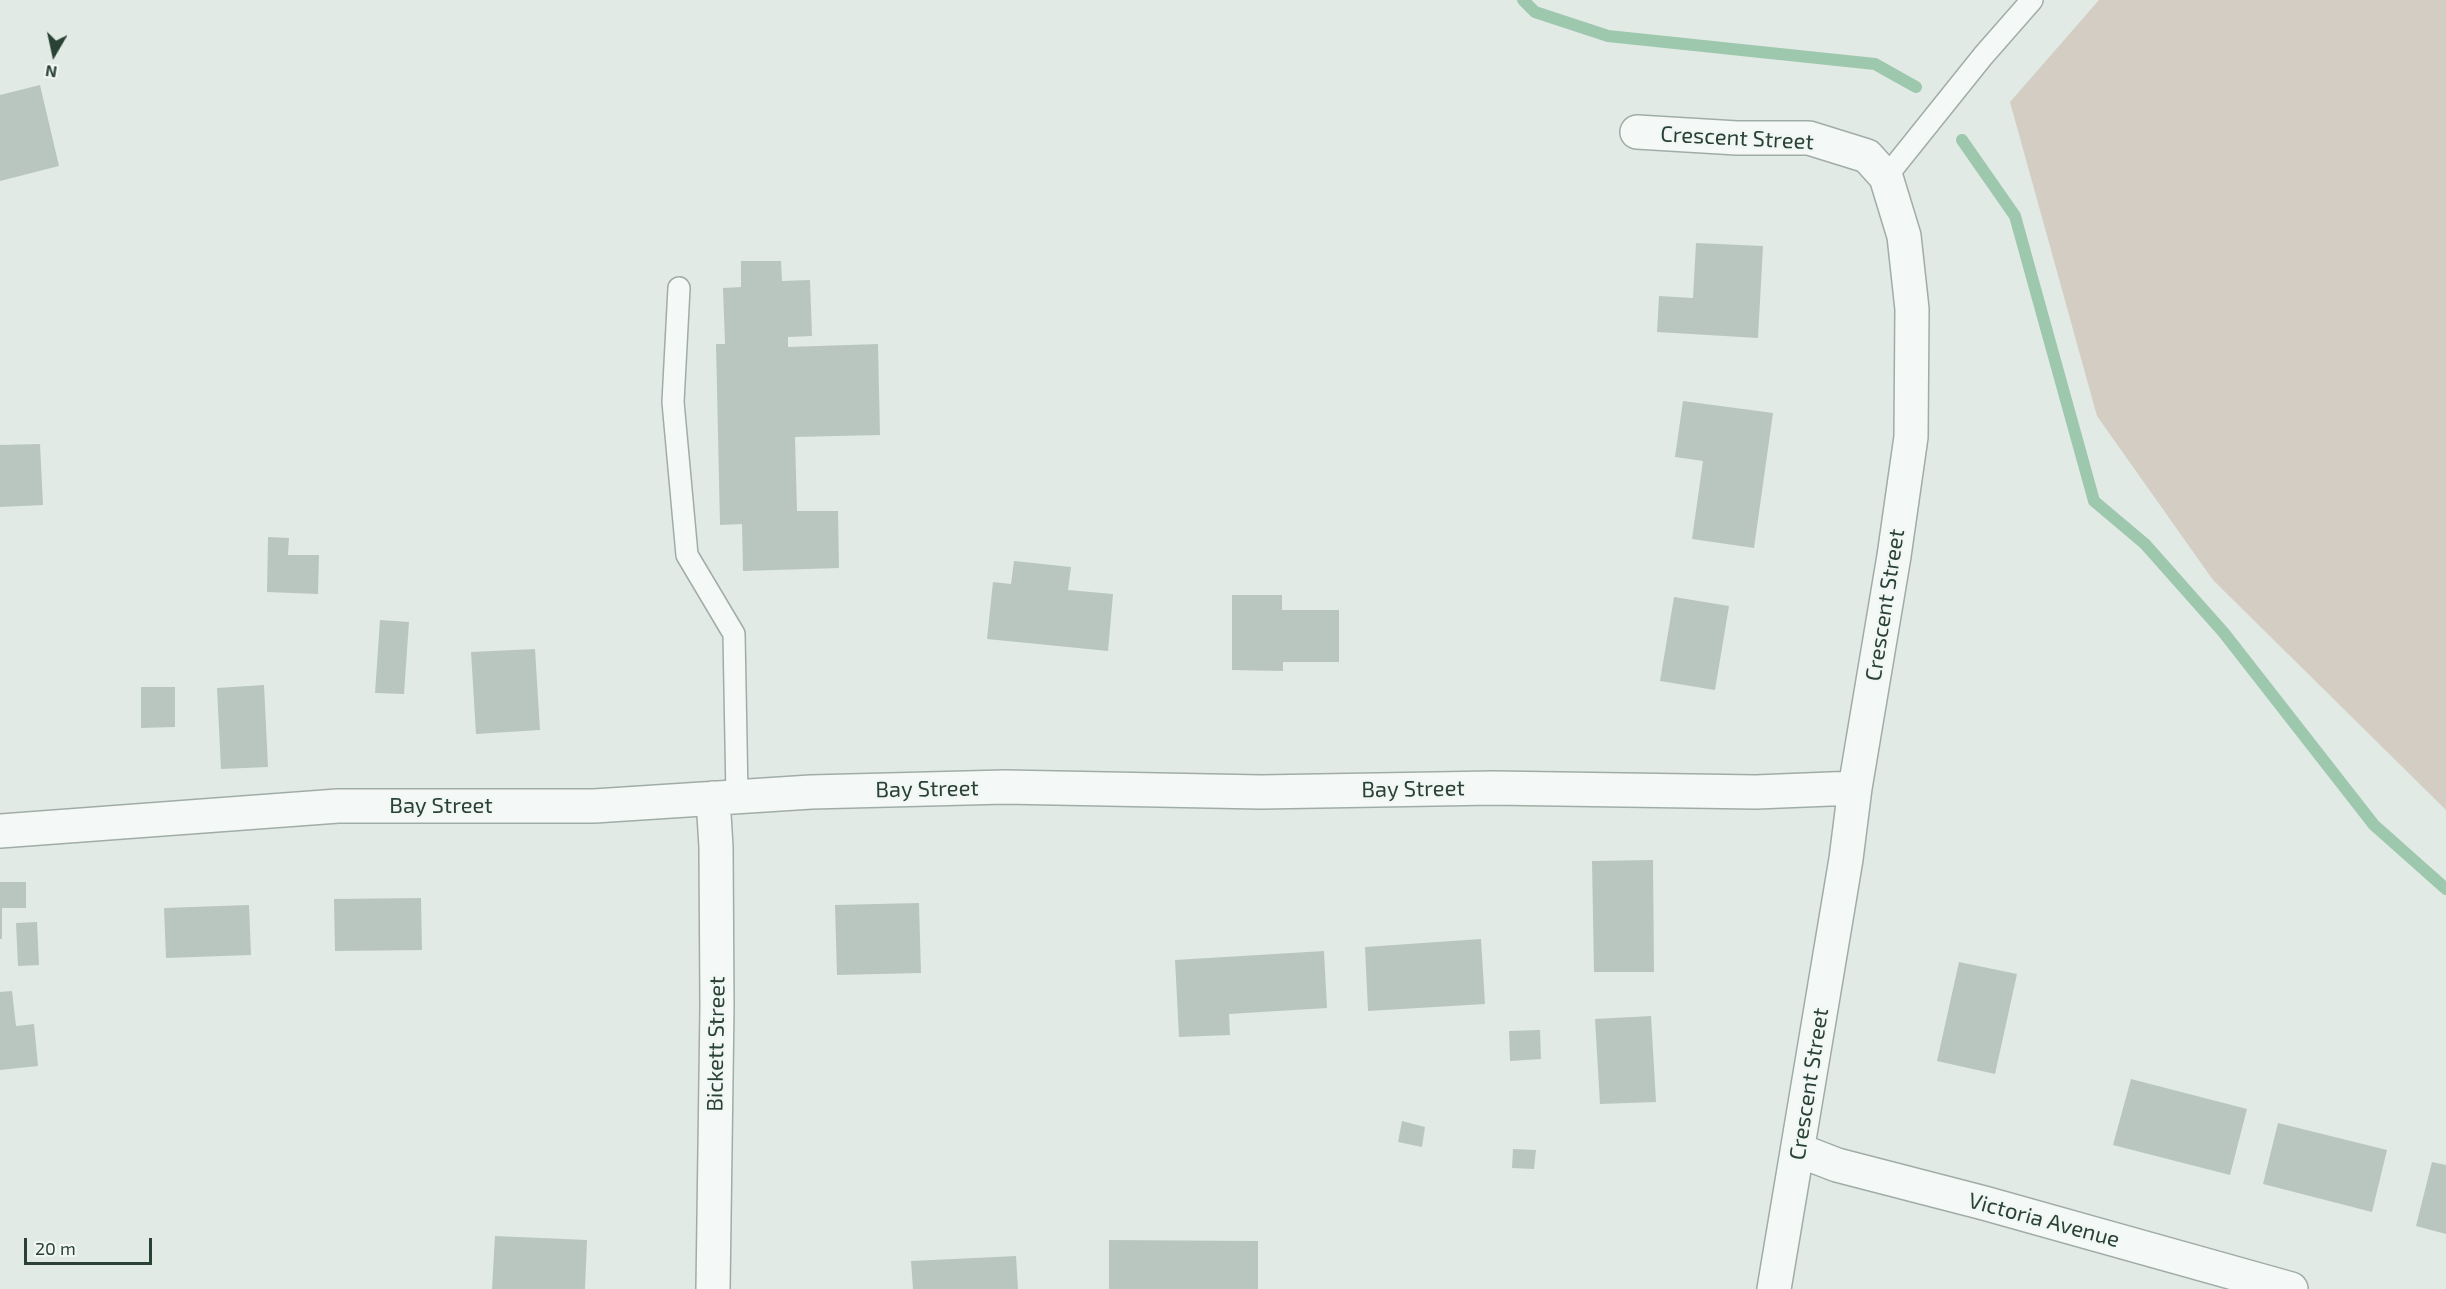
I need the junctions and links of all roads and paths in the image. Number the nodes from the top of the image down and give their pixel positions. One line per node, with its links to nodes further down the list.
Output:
1 (2032, 0): 3 (lane)
2 (1637, 132): 3 (street, Crescent Street)
3 (1886, 177): 5 (street, Crescent Street)
4 (679, 288): 6 (lane)
5 (1855, 788): 6 (street, Bay Street); 8 (street, Crescent Street)
6 (725, 797): 7 (street, Bay Street); 9 (street, Bickett Street)
7 (0, 831)
8 (1798, 1150): 10 (street, Crescent Street); 11 (street, Victoria Avenue)
9 (713, 1289)
10 (1774, 1289)
11 (2291, 1289)

